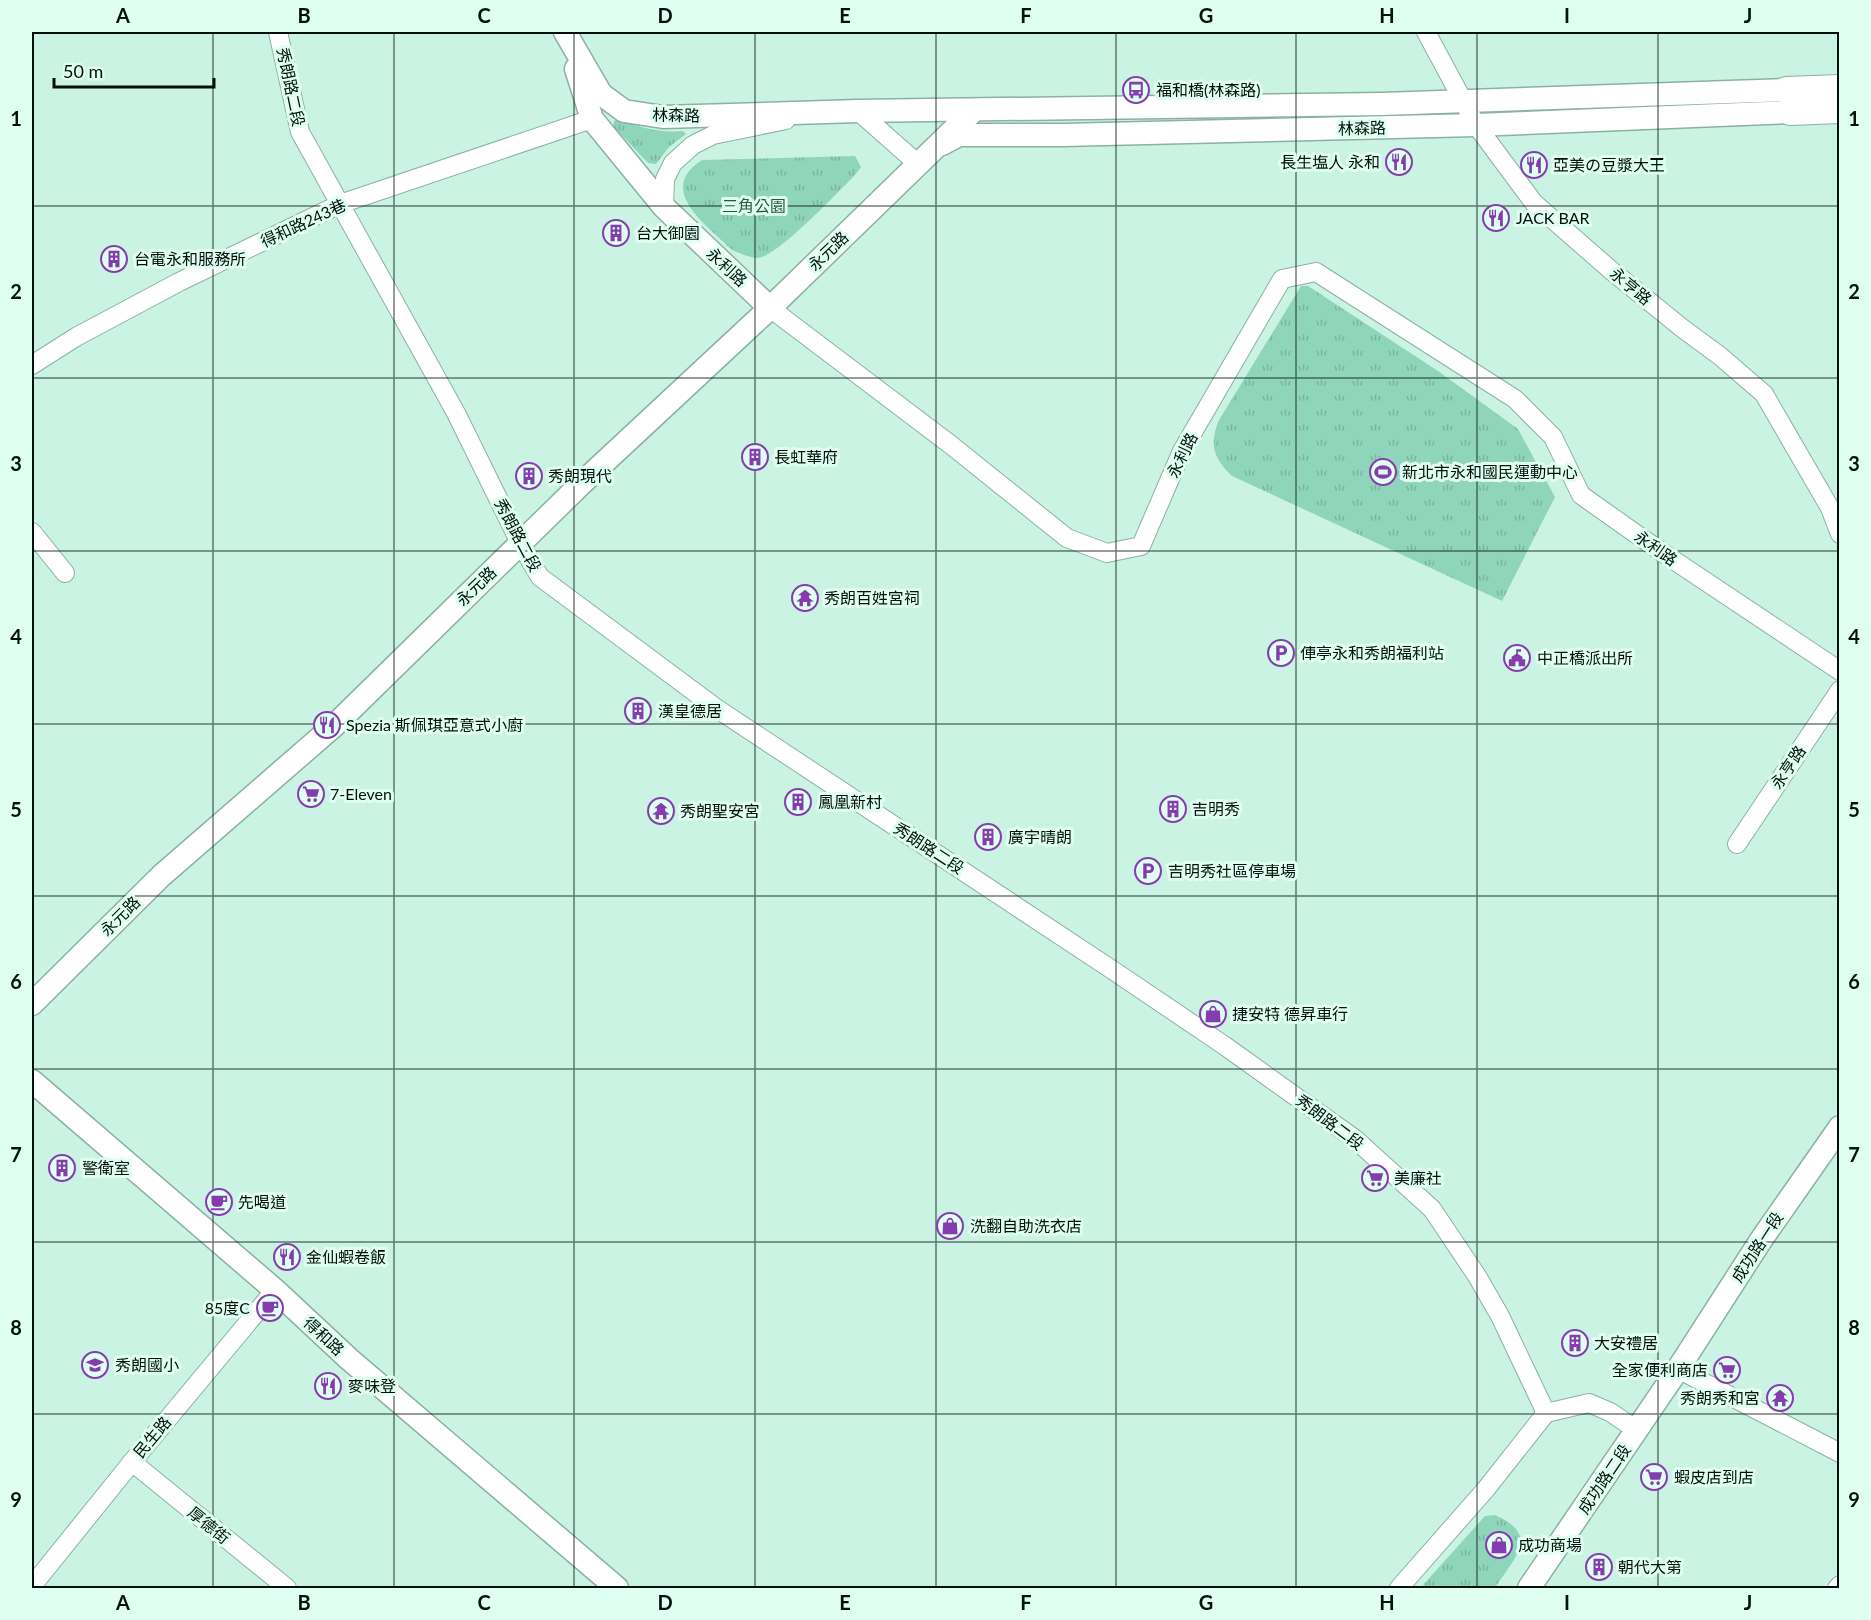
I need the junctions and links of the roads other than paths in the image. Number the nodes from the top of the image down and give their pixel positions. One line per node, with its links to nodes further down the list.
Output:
1 (278, 32): 15 (street, 秀朗路二段)
2 (564, 32): 10 (street, 林森路); 11 (street, 永利路)
3 (1426, 32): 5 (street, 永亨路)
4 (1839, 88): 6 (main road)
5 (1463, 100): 6 (street, 林森路); 7 (street, 林森路); 12 (street, 永亨路)
6 (1788, 101): 8 (main road); 12 (street, 林森路)
7 (974, 110): 9 (street, 林森路); 13 (street, 林森路)
8 (1839, 110)
9 (858, 111): 10 (street, 林森路); 14 (street)
10 (829, 112): 16 (street)
11 (592, 119): 15 (street, 得和路243巷); 16 (street, 永利路)
12 (1476, 125): 13 (street, 林森路); 20 (street, 永亨路)
13 (937, 146): 14 (street, 林森路)
14 (918, 164): 17 (street, 永元路)
15 (340, 204): 18 (street, 得和路243巷); 21 (street, 秀朗路二段)
16 (664, 207): 17 (street, 永利路)
17 (770, 308): 21 (street, 永元路); 23 (street, 永利路)
18 (32, 366)
19 (32, 532): 22 (street)
20 (1839, 534)
21 (520, 543): 26 (street, 永元路); 31 (street, 秀朗路二段)
22 (65, 573)
23 (1839, 671)
24 (1839, 690): 25 (street, 永亨路)
25 (1737, 844)
26 (32, 1004)
27 (32, 1081): 29 (street, 得和路)
28 (1839, 1127): 30 (street, 成功路一段)
29 (275, 1290): 34 (street, 民生路); 37 (street, 得和路)
30 (1678, 1369): 32 (street, 成功路二段); 33 (street)
31 (1546, 1413): 32 (street); 38 (street)
32 (1637, 1430): 39 (street, 成功路二段)
33 (1839, 1453)
34 (132, 1462): 35 (street, 民生路); 36 (street, 厚德街)
35 (32, 1586)
36 (287, 1588)
37 (617, 1588)
38 (1399, 1588)
39 (1529, 1588)

